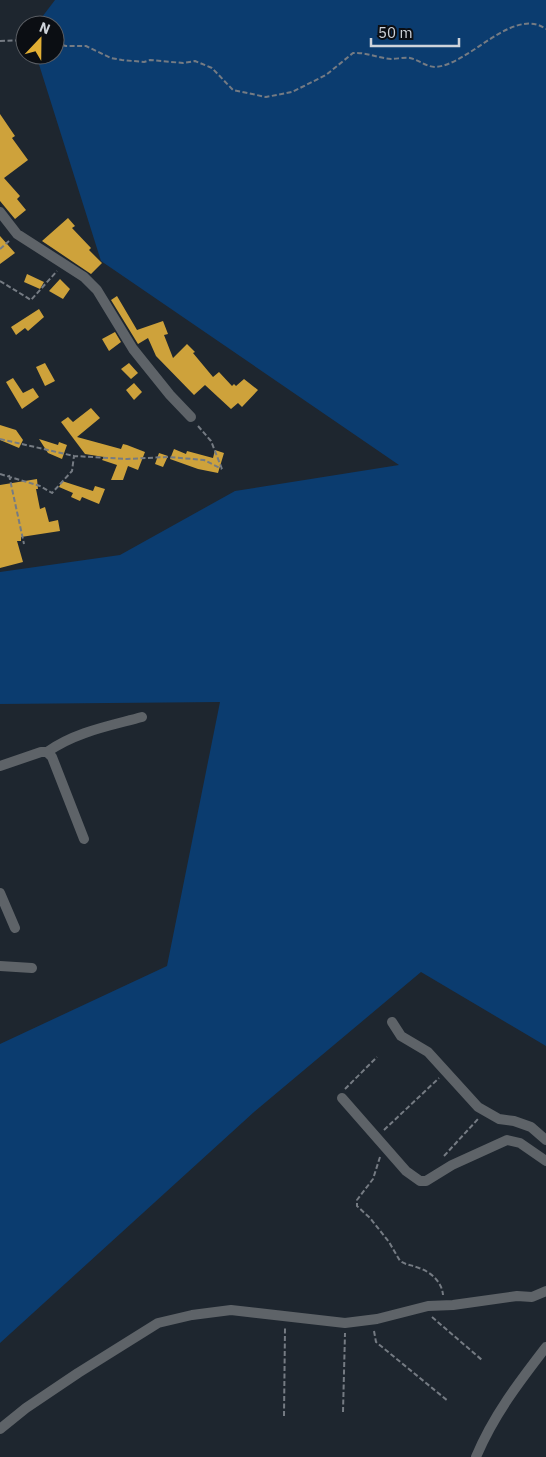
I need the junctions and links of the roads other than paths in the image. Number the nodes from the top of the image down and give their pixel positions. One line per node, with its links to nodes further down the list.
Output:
1 (0, 212): 2 (street)
2 (191, 417)
3 (142, 717): 4 (street)
4 (47, 752): 5 (street); 6 (street)
5 (0, 766)
6 (84, 839)
7 (0, 893): 8 (street)
8 (15, 928)
9 (0, 966): 10 (street)
10 (32, 968)
11 (392, 1022): 13 (street)
12 (342, 1098): 14 (street)
13 (546, 1140)
14 (546, 1162)
15 (546, 1292): 17 (street)
16 (546, 1347): 18 (street)
17 (0, 1429)
18 (476, 1457)

